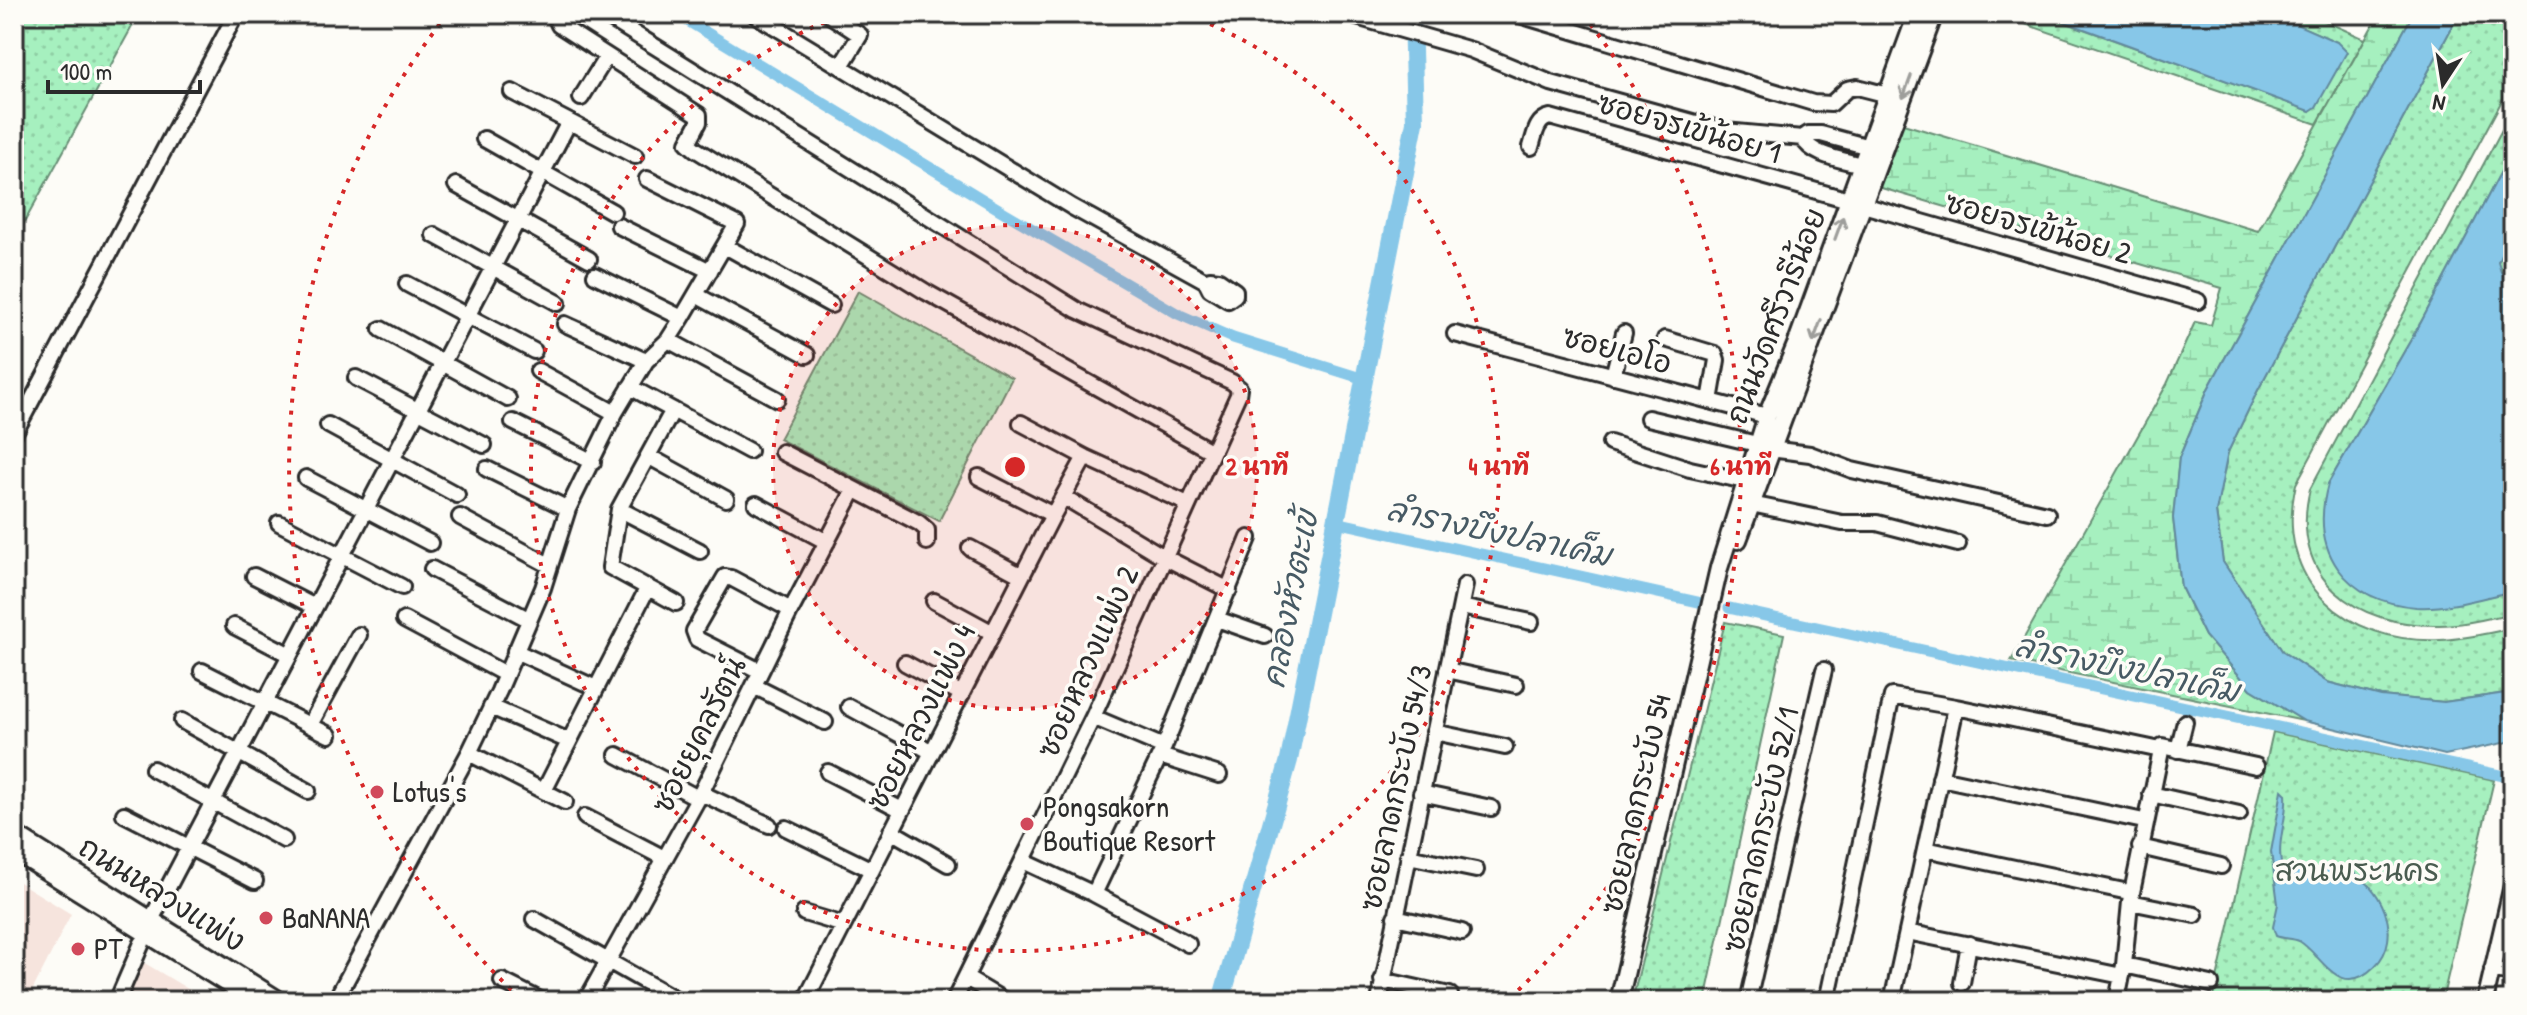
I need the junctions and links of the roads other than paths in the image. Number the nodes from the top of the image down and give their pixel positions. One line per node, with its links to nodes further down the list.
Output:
1 (236, 14): 68 (street)
2 (554, 14): 10 (street)
3 (603, 14): 73 (street, ซอยหลวงแพ่ง 2)
4 (754, 14): 11 (street)
5 (828, 14): 11 (street)
6 (1346, 14): 16 (street)
7 (1516, 14): 13 (street)
8 (1917, 14): 13 (main road, ถนนวัดศรีวารีน้อย)
9 (1934, 14): 25 (main road, ถนนวัดศรีวารีน้อย, one-way to 25)
10 (607, 56): 14 (street); 73 (street)
11 (841, 66): 35 (street)
12 (512, 92): 15 (street)
13 (1888, 95): 19 (main road, ถนนวัดศรีวารีน้อย)
14 (581, 98)
15 (569, 122): 20 (street); 22 (street)
16 (1803, 138): 19 (street); 21 (street)
17 (484, 139): 22 (street)
18 (1531, 147): 25 (street, ซอยจรเข้น้อย 1)
19 (1869, 147): 21 (main road, ถนนวัดศรีวารีน้อย)
20 (635, 156)
21 (1862, 165): 25 (main road, ถนนวัดศรีวารีน้อย)
22 (543, 172): 26 (street); 27 (street)
23 (647, 179): 30 (street)
24 (456, 185): 27 (street)
25 (1856, 202): 38 (street, ซอยจรเข้น้อย 2); 63 (main road, ถนนวัดศรีวารีน้อย, one-way to 25); 71 (main road, ถนนวัดศรีวารีน้อย, one-way to 71)
26 (613, 212)
27 (518, 220): 31 (street); 32 (street)
28 (619, 226): 33 (street)
29 (434, 235): 32 (street)
30 (725, 246): 33 (street); 40 (street)
31 (589, 259)
32 (493, 268): 39 (street); 41 (street)
33 (710, 271): 37 (street)
34 (595, 275): 42 (street)
35 (1206, 281)
36 (407, 284): 41 (street)
37 (696, 295): 42 (street); 50 (street)
38 (2198, 301)
39 (558, 303)
40 (831, 305)
41 (468, 316): 49 (street); 52 (street)
42 (682, 318): 48 (street)
43 (565, 324): 51 (street)
44 (381, 329): 52 (street)
45 (1624, 333): 54 (street)
46 (1455, 334): 54 (street, ซอยเอโอ)
47 (1665, 339): 59 (street)
48 (668, 340): 51 (street); 58 (street)
49 (534, 351)
50 (807, 355)
51 (646, 361): 56 (street)
52 (443, 363): 57 (street); 61 (street)
53 (538, 371): 62 (street)
54 (1613, 376): 59 (street, ซอยเอโอ)
55 (356, 378): 61 (street)
56 (630, 387): 60 (street); 62 (street)
57 (508, 399)
58 (777, 399)
59 (1710, 401): 63 (street, ซอยเอโอ)
60 (673, 410): 72 (street); 75 (street)
61 (418, 411): 70 (street); 77 (street)
62 (615, 413): 78 (street)
63 (1767, 416): 71 (main road, ถนนวัดศรีวารีน้อย)
64 (1648, 418): 71 (street)
65 (513, 422): 78 (street)
66 (1021, 423): 76 (street)
67 (328, 425): 77 (street)
68 (14, 434)
69 (1610, 443): 82 (street)
70 (484, 445)
71 (1763, 447): 82 (main road, ถนนวัดศรีวารีน้อย); 89 (main road, ถนนวัดศรีวารีน้อย); 93 (street)
72 (749, 451)
73 (1211, 451): 88 (street, ซอยหลวงแพ่ง 2)
74 (782, 452): 83 (street)
75 (648, 456): 86 (street); 91 (street)
76 (1085, 457): 85 (street, ซอยหลวงแพ่ง 4); 88 (street)
77 (393, 460): 84 (street); 92 (street)
78 (593, 462): 90 (street)
79 (487, 469): 90 (street)
80 (979, 477): 94 (street)
81 (306, 478): 92 (street)
82 (1745, 481): 122 (main road, ถนนวัดศรีวารีน้อย)
83 (854, 490): 98 (street, ซอยยุคลรัตน์); 99 (street)
84 (457, 495)
85 (1064, 497): 94 (street, ซอยหลวงแพ่ง 4); 105 (street)
86 (726, 499)
87 (756, 504): 98 (street)
88 (1188, 504): 105 (street, ซอยหลวงแพ่ง 2)
89 (1751, 504): 101 (street); 122 (main road, ถนนวัดศรีวารีน้อย)
90 (568, 509): 106 (street)
91 (619, 509): 103 (street); 112 (street)
92 (367, 510): 100 (street); 104 (street)
93 (2047, 514)
94 (1053, 515): 109 (street, ซอยหลวงแพ่ง 4)
95 (460, 517): 106 (street)
96 (279, 523): 104 (street)
97 (1249, 538): 113 (street)
98 (827, 542): 118 (street, ซอยยุคลรัตน์)
99 (927, 542)
100 (430, 543)
101 (1958, 544)
102 (970, 548): 109 (street)
103 (700, 551)
104 (342, 556): 111 (street); 116 (street)
105 (1164, 557): 113 (street); 144 (street, ซอยหลวงแพ่ง 2)
106 (549, 565): 119 (street)
107 (432, 569): 119 (street)
108 (254, 576): 116 (street)
109 (1022, 576): 125 (street, ซอยหลวงแพ่ง 4)
110 (1465, 585): 117 (street, ซอยลาดกระบัง 54/3)
111 (402, 587)
112 (648, 587): 115 (street); 138 (street)
113 (1229, 590): 120 (street)
114 (934, 601): 125 (street)
115 (676, 603)
116 (315, 607): 129 (street)
117 (1461, 607): 123 (street); 131 (street, ซอยลาดกระบัง 54/3)
118 (791, 610): 134 (street, ซอยยุคลรัตน์); 134 (street)
119 (528, 619): 128 (street)
120 (1217, 619): 127 (street); 155 (street)
121 (404, 620): 135 (street)
122 (1708, 620): 235 (main road, ซอยลาดกระบัง 54)
123 (1531, 622)
124 (234, 626): 129 (street)
125 (993, 633): 139 (street, ซอยหลวงแพ่ง 4)
126 (359, 635): 148 (street)
127 (1265, 636)
128 (515, 651): 135 (street); 138 (street)
129 (290, 655): 140 (street)
130 (905, 663): 139 (street)
131 (1447, 670): 136 (street); 149 (street, ซอยลาดกระบัง 54/3)
132 (1824, 670): 236 (street, ซอยลาดกระบัง 52/1)
133 (202, 671): 140 (street)
134 (760, 671): 137 (street, ซอยยุคลรัตน์)
135 (505, 674): 141 (street)
136 (1516, 685)
137 (754, 686): 146 (street); 169 (street, ซอยยุคลรัตน์)
138 (596, 688): 151 (street)
139 (962, 694): 156 (street, ซอยหลวงแพ่ง 4)
140 (265, 703): 148 (street); 158 (street)
141 (491, 707): 151 (street); 157 (street)
142 (849, 707): 156 (street)
143 (1956, 707): 153 (street); 164 (street); 237 (street)
144 (1093, 717): 155 (street); 190 (street, ซอยหลวงแพ่ง 2)
145 (182, 721): 158 (street)
146 (825, 722)
147 (2185, 722): 154 (street)
148 (310, 725): 150 (street)
149 (1434, 732): 152 (street); 167 (street, ซอยลาดกระบัง 54/3)
150 (329, 735)
151 (569, 741): 166 (street)
152 (1505, 747)
153 (2159, 748): 154 (street); 168 (street)
154 (2178, 750): 160 (street)
155 (1162, 751): 163 (street); 198 (street)
156 (932, 752): 173 (street, ซอยหลวงแพ่ง 4)
157 (469, 753): 166 (street); 227 (street)
158 (239, 754): 165 (street); 170 (street)
159 (617, 755): 169 (street)
160 (2256, 766)
161 (153, 769): 170 (street)
162 (828, 772): 173 (street)
163 (1219, 775)
164 (1940, 778): 177 (street); 186 (street)
165 (308, 791)
166 (544, 791): 171 (street)
167 (1421, 793): 172 (street); 188 (street, ซอยลาดกระบัง 54/3)
168 (2151, 794): 175 (street); 184 (street)
169 (699, 795): 178 (street); 189 (street, ซอยยุคลรัตน์)
170 (214, 802): 182 (street); 185 (street)
171 (565, 802)
172 (1491, 808)
173 (902, 810): 180 (street, ซอยหลวงแพ่ง 4)
174 (124, 814): 185 (street)
175 (2239, 814)
176 (585, 817): 189 (street)
177 (2139, 820)
178 (769, 825)
179 (786, 828): 194 (street)
180 (891, 831): 192 (street); 194 (street, ซอยหลวงแพ่ง 4)
181 (14, 834): 205 (main road, ถนนหลวงแพ่ง)
182 (284, 840)
183 (14, 844): 225 (main road)
184 (2140, 847): 193 (street); 199 (street)
185 (190, 848): 196 (street); 205 (street)
186 (1925, 849): 199 (street); 208 (street)
187 (14, 851): 224 (main road)
188 (1408, 856): 195 (street); 203 (street, ซอยลาดกระบัง 54/3)
189 (664, 858): 212 (street, ซอยยุคลรัตน์)
190 (1023, 861): 198 (street); 216 (street, ซอยหลวงแพ่ง 2)
191 (14, 862): 209 (main road, ถนนหลวงแพ่ง)
192 (948, 864)
193 (2221, 866)
194 (872, 870): 206 (street, ซอยหลวงแพ่ง 4)
195 (1476, 870)
196 (255, 881)
197 (2513, 881): 200 (street)
198 (1094, 894): 210 (street)
199 (2127, 896): 202 (street); 214 (street)
200 (2510, 908): 213 (street)
201 (804, 913): 206 (street)
202 (2195, 915)
203 (1395, 917): 207 (street); 217 (street, ซอยลาดกระบัง 54/3)
204 (534, 919): 212 (street)
205 (151, 920): 226 (main road, ถนนหลวงแพ่ง)
206 (844, 925): 231 (street, ซอยหลวงแพ่ง 4)
207 (1462, 932)
208 (1907, 932): 211 (street); 238 (street)
209 (142, 943): 222 (street); 223 (main road, ถนนหลวงแพ่ง)
210 (1188, 944)
211 (1969, 944): 214 (street); 219 (street)
212 (609, 959): 229 (street, ซอยยุคลรัตน์); 230 (street)
213 (2492, 969): 215 (street); 240 (street)
214 (2123, 971): 220 (street); 239 (street)
215 (2513, 974)
216 (966, 978): 232 (street, ซอยหลวงแพ่ง 2); 233 (street)
217 (1382, 980): 221 (street); 234 (street, ซอยลาดกระบัง 54/3)
218 (502, 981): 228 (street)
219 (1962, 983)
220 (2211, 984)
221 (1450, 995)
222 (117, 1001)
223 (238, 1001)
224 (255, 1001)
225 (270, 1001)
226 (280, 1001)
227 (335, 1001)
228 (542, 1001)
229 (586, 1001)
230 (679, 1001)
231 (805, 1001)
232 (954, 1001)
233 (1005, 1001)
234 (1379, 1001)
235 (1619, 1001)
236 (1748, 1001)
237 (1827, 1001)
238 (1892, 1001)
239 (2117, 1001)
240 (2485, 1001)

